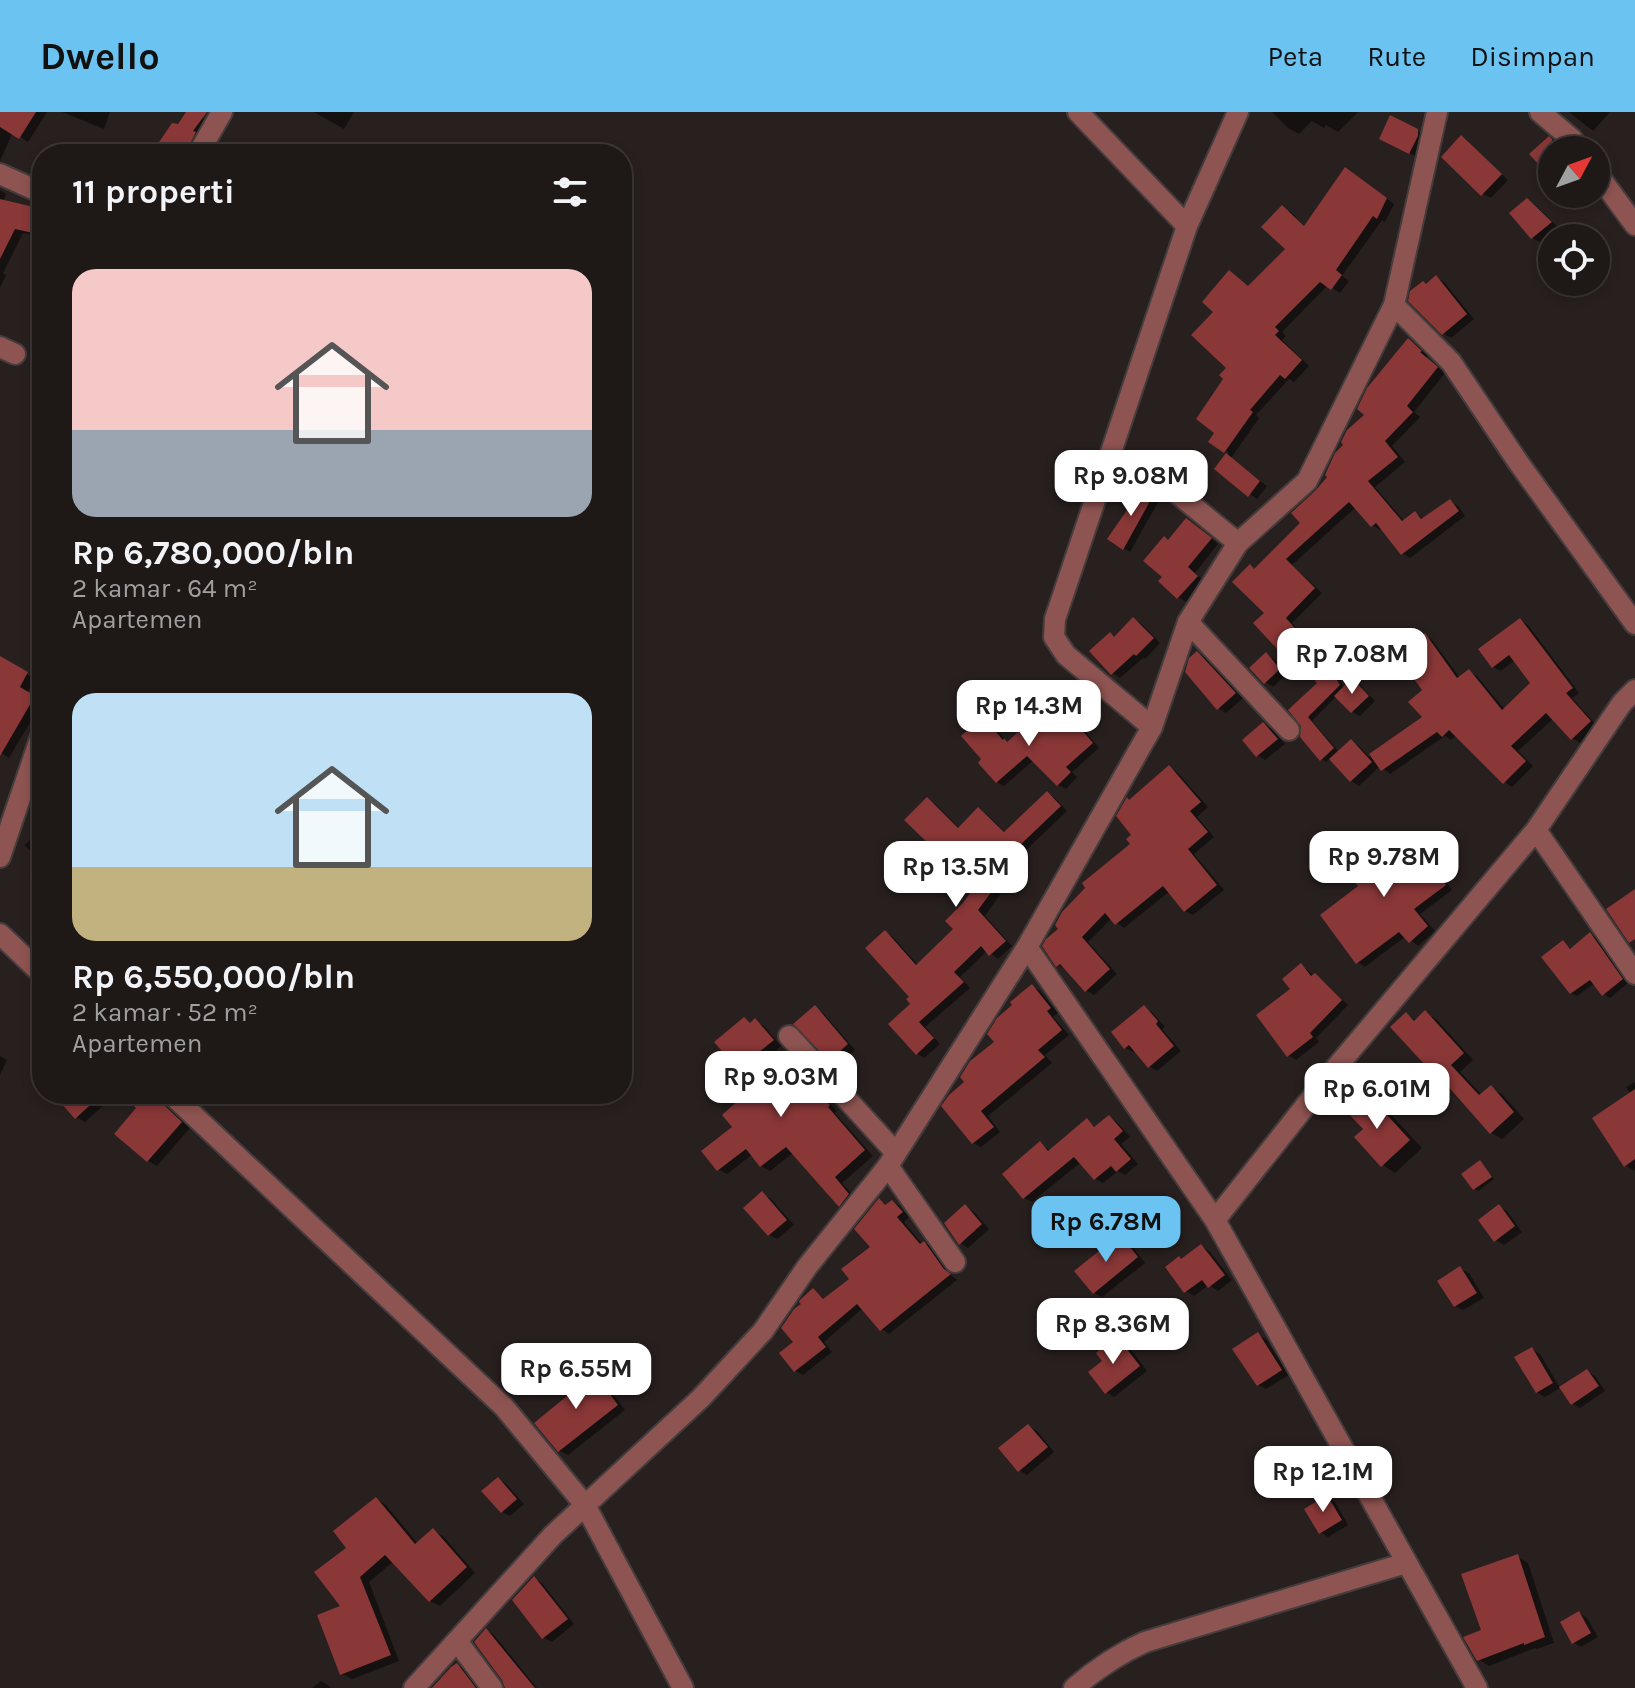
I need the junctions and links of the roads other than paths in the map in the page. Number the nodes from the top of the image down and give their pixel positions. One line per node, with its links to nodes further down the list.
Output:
1 (222, 112): 7 (street)
2 (1078, 112): 12 (street)
3 (1238, 112): 12 (street)
4 (1437, 112): 13 (street)
5 (1540, 112): 6 (street)
6 (1568, 136)
7 (204, 144)
8 (0, 174): 9 (street)
9 (32, 188)
10 (1610, 191): 11 (street)
11 (1635, 225)
12 (1187, 226): 19 (street)
13 (1394, 305): 15 (street); 17 (street)
14 (1156, 476): 15 (street)
15 (1238, 543): 16 (street)
16 (1188, 622): 19 (street); 20 (street)
17 (1635, 624)
18 (1635, 690): 22 (street)
19 (1152, 727): 25 (street)
20 (1289, 730)
21 (32, 763): 23 (street)
22 (1536, 830): 27 (street); 31 (street)
23 (0, 857)
24 (0, 934): 26 (street)
25 (1027, 947): 30 (street); 31 (street)
26 (32, 964)
27 (1635, 974)
28 (789, 1036): 30 (street)
29 (182, 1104): 33 (street)
30 (892, 1160): 32 (street); 33 (street)
31 (1215, 1220): 34 (street)
32 (955, 1262)
33 (585, 1505): 35 (street); 38 (street)
34 (1406, 1563): 39 (street); 40 (street)
35 (457, 1641): 36 (street); 37 (street)
36 (414, 1688)
37 (492, 1688)
38 (683, 1688)
39 (1074, 1688)
40 (1477, 1688)

